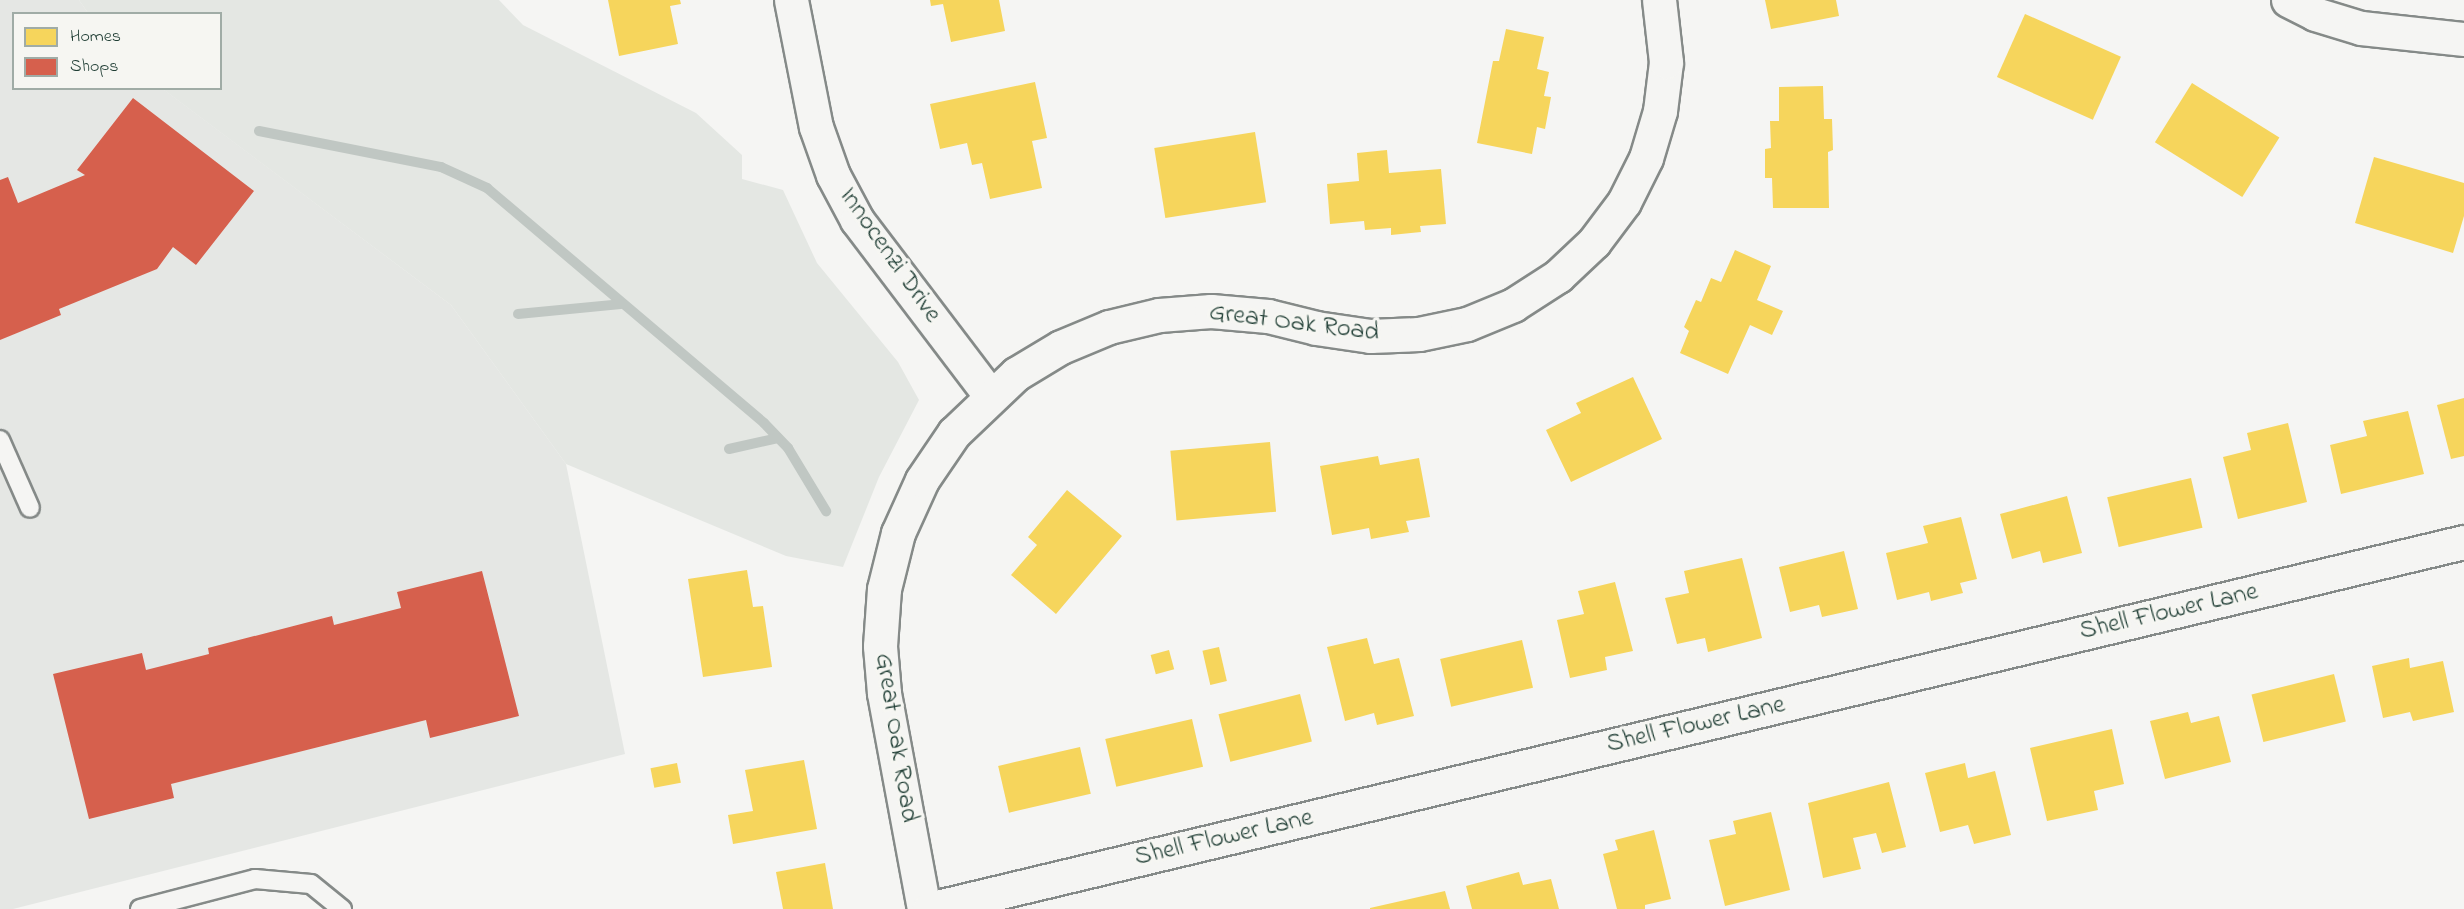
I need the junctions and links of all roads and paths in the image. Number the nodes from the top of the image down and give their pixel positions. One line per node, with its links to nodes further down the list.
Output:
1 (791, 0): 5 (street, Innocenzi Drive)
2 (1659, 0): 5 (street, Great Oak Road)
3 (2289, 0): 4 (street)
4 (2464, 39)
5 (990, 395): 11 (street, Great Oak Road)
6 (0, 440): 7 (lane)
7 (30, 508)
8 (2464, 542): 12 (street, Shell Flower Lane)
9 (140, 909): 10 (lane)
10 (342, 909)
11 (924, 909)
12 (929, 909)

